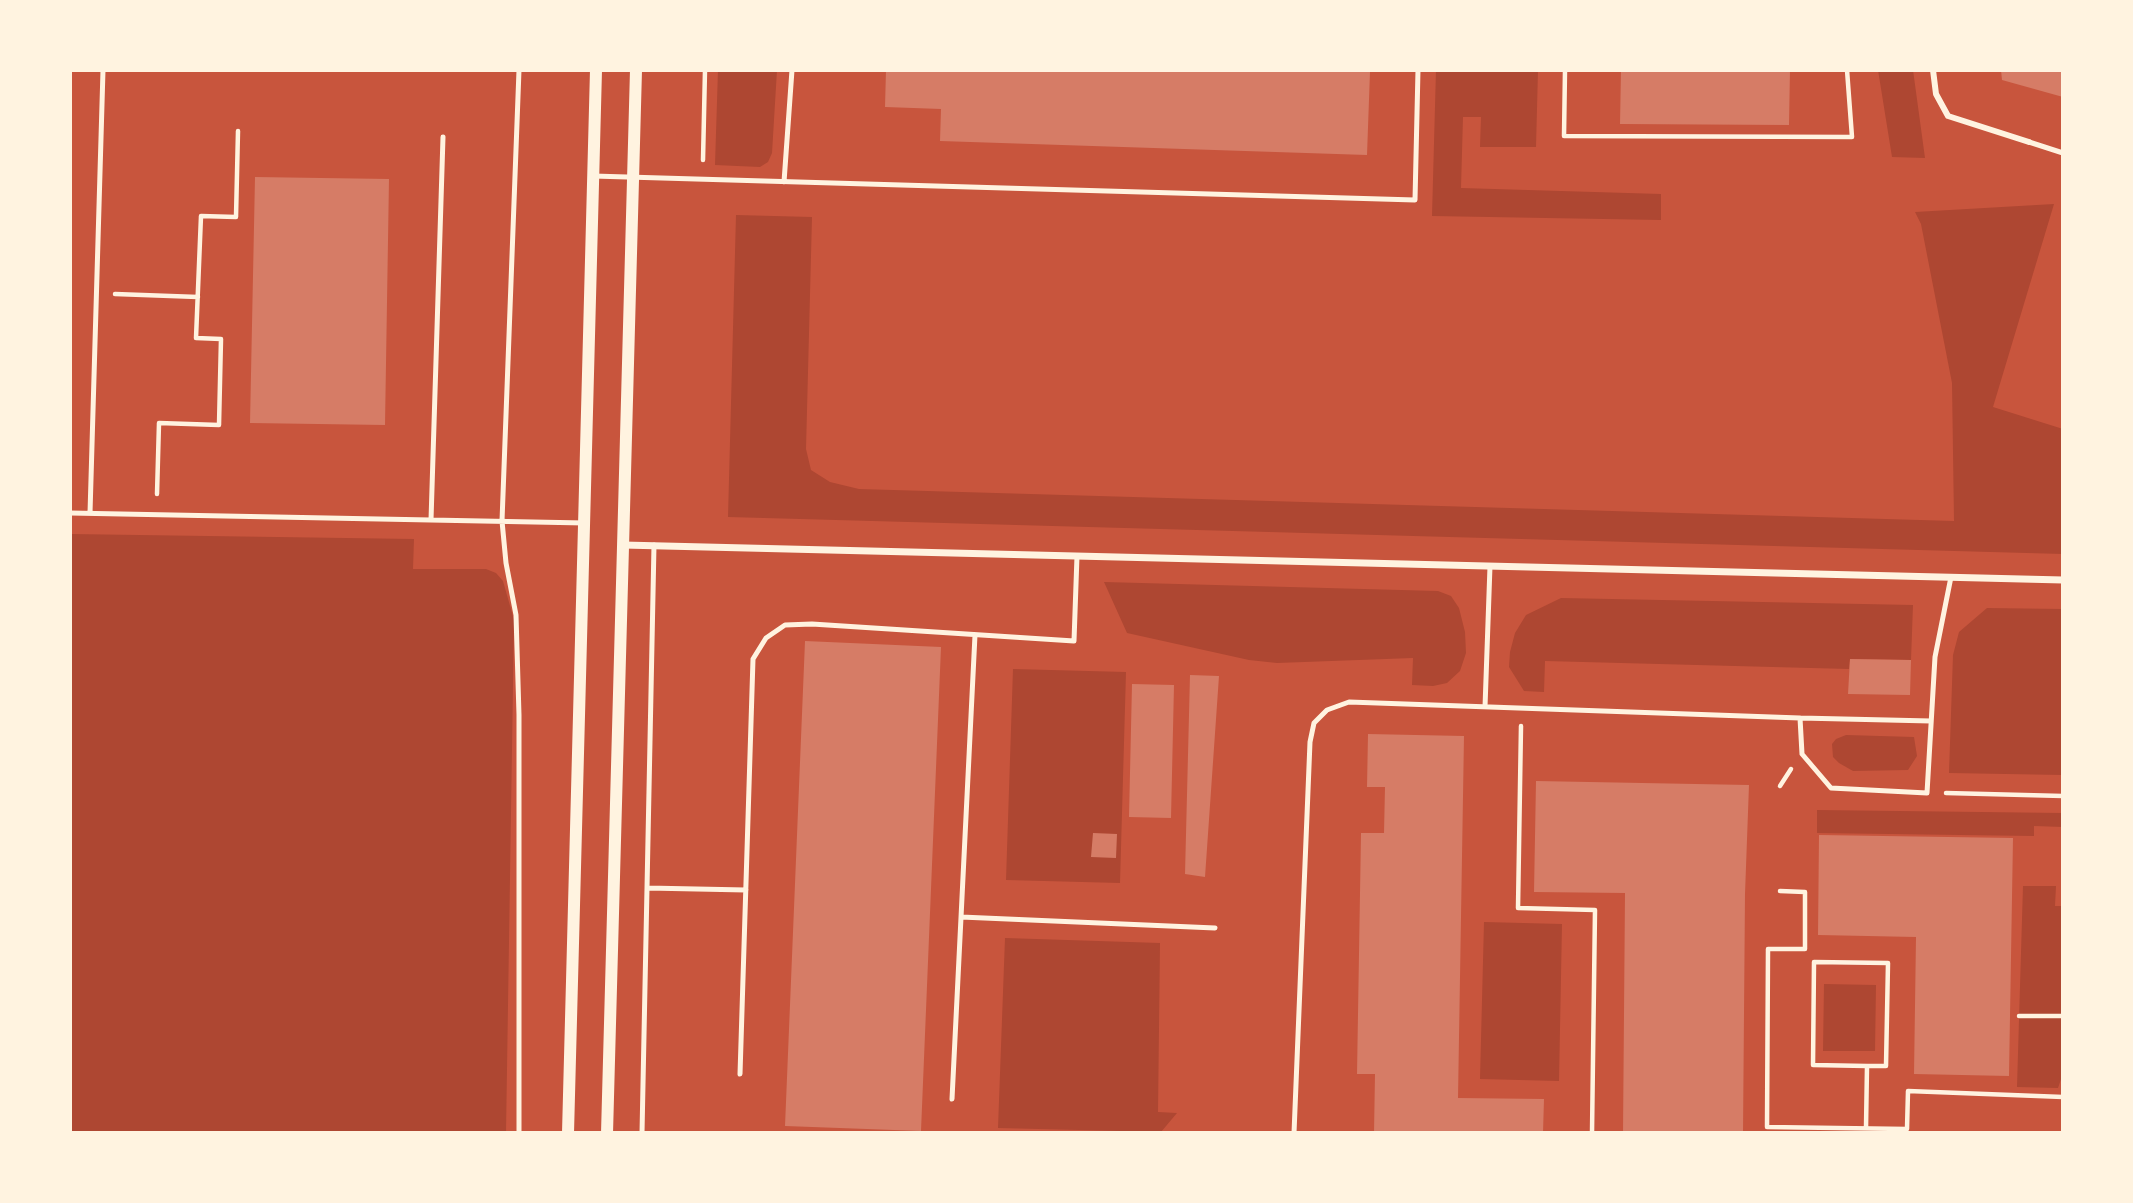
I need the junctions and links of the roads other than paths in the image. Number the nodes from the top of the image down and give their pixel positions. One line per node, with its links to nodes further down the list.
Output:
1 (103, 70): 15 (lane)
2 (519, 70): 17 (lane)
3 (596, 70): 11 (street)
4 (636, 70): 12 (street)
5 (792, 70): 13 (lane)
6 (1418, 70): 13 (lane)
7 (1933, 70): 9 (street)
8 (443, 137): 16 (lane)
9 (2029, 142): 10 (lane)
10 (2063, 153)
11 (593, 176): 12 (lane); 18 (street)
12 (633, 177): 13 (lane); 19 (street)
13 (784, 182)
14 (70, 513): 15 (lane)
15 (90, 513): 16 (lane)
16 (432, 520): 17 (lane)
17 (502, 521): 18 (lane); 35 (lane)
18 (584, 523): 36 (street)
19 (623, 545): 20 (street); 37 (street)
20 (654, 545): 21 (street); 29 (lane)
21 (1077, 556): 22 (street); 25 (lane)
22 (1490, 566): 23 (street); 26 (lane)
23 (1951, 577): 24 (street); 28 (lane)
24 (2063, 580)
25 (975, 635): 30 (lane); 31 (lane)
26 (1485, 707): 27 (lane); 39 (lane)
27 (1800, 718): 28 (lane); 28 (lane)
28 (1931, 721)
29 (647, 888): 30 (lane); 38 (lane)
30 (746, 890): 33 (lane)
31 (961, 917): 32 (lane); 34 (lane)
32 (1215, 928)
33 (740, 1074)
34 (952, 1099)
35 (519, 1133)
36 (568, 1133)
37 (607, 1133)
38 (642, 1133)
39 (1294, 1133)

